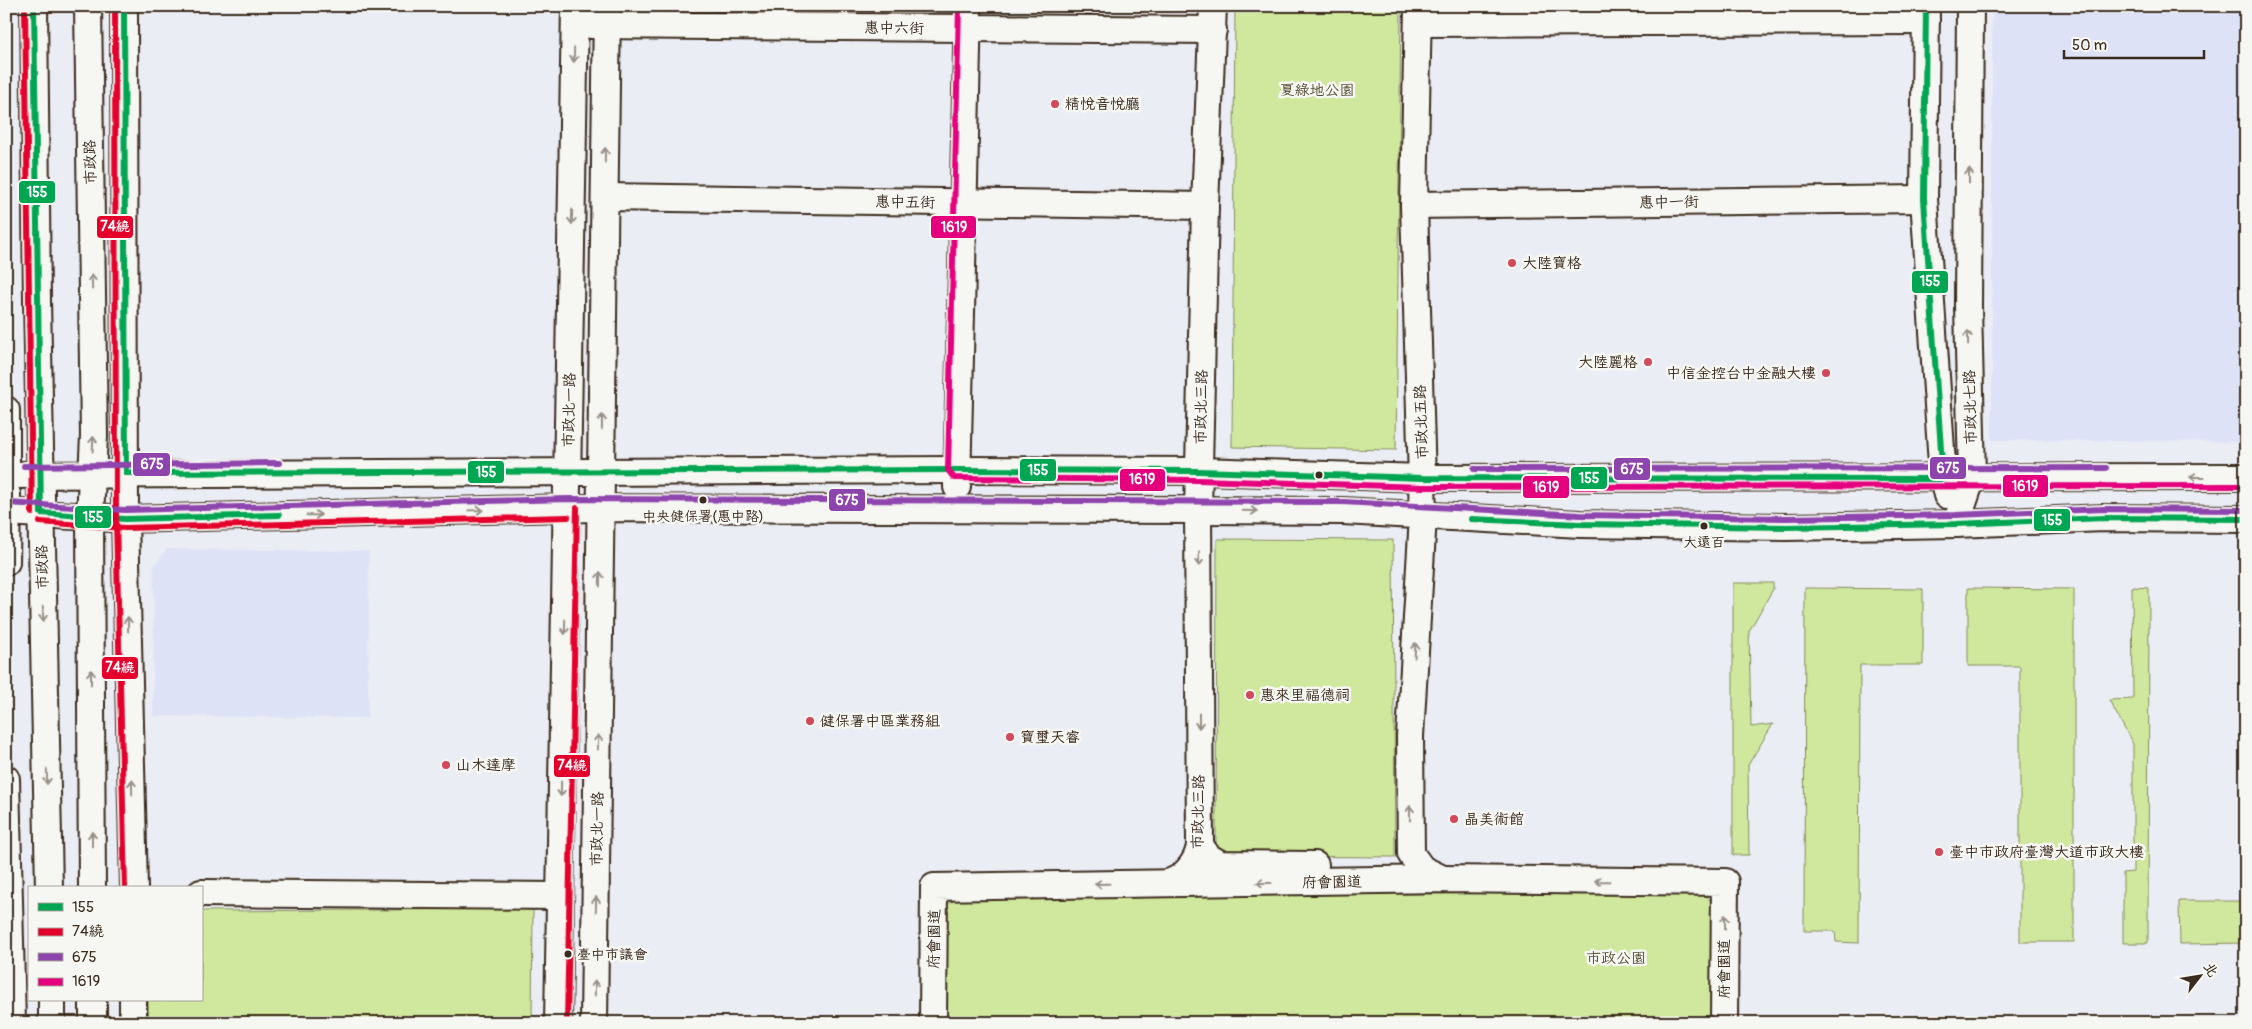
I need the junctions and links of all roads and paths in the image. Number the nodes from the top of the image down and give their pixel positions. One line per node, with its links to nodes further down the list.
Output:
1 (34, 6): 23 (street, 市政路)
2 (88, 6): 24 (street, 市政路, one-way to 2)
3 (124, 6): 22 (street)
4 (1970, 6): 26 (street, 市政北七路, one-way to 4)
5 (1418, 14): 6 (street); 14 (street, 市政北五路)
6 (1926, 14): 12 (street, 市政北七路)
7 (575, 16): 8 (street, 惠中六街); 19 (street, 市政北一路, one-way to 19)
8 (607, 16): 9 (street, 惠中六街); 11 (street, 市政北一路, one-way to 8)
9 (968, 18): 10 (street, 惠中六街); 13 (street)
10 (1213, 18): 15 (street, 市政北三路)
11 (605, 197): 13 (street, 惠中五街); 20 (street, 市政北一路, one-way to 11)
12 (1924, 199): 14 (street, 惠中一街); 29 (street, 市政北七路)
13 (963, 202): 15 (street, 惠中五街); 18 (street)
14 (1414, 205): 28 (street, 市政北五路)
15 (1205, 206): 21 (street, 市政北三路)
16 (6, 410): 17 (street)
17 (6, 462)
18 (957, 470): 20 (street); 21 (street); 33 (street)
19 (568, 471): 20 (street); 22 (street); 31 (street, 市政北一路)
20 (601, 471): 32 (street, 市政北一路)
21 (1199, 471): 28 (street); 34 (street, 市政北三路)
22 (126, 473): 24 (street); 39 (street)
23 (41, 474): 24 (street); 25 (street); 36 (street, 市政路)
24 (92, 474): 38 (street, 市政路)
25 (6, 475)
26 (1972, 477): 27 (street, one-way to 26); 29 (street); 41 (street, 市政北七路)
27 (2246, 477)
28 (1423, 478): 29 (street); 37 (street, 市政北五路)
29 (1943, 479): 41 (street, 市政北七路)
30 (6, 481): 35 (street)
31 (568, 508): 32 (street); 39 (street, one-way to 31); 53 (street, 市政北一路, one-way to 53)
32 (601, 508): 33 (street); 62 (street, 市政北一路, one-way to 32)
33 (956, 508): 34 (street)
34 (1198, 510): 37 (street, one-way to 37); 44 (street, 市政北三路, one-way to 44)
35 (7, 512): 36 (street); 42 (street)
36 (41, 513): 38 (street); 49 (street, 市政路, one-way to 49)
37 (1424, 516): 41 (street); 45 (street, 市政北五路, one-way to 37)
38 (90, 517): 39 (street); 50 (street, 市政路, one-way to 38)
39 (125, 519): 51 (street, one-way to 39)
40 (2246, 519): 41 (street)
41 (1956, 524)
42 (6, 562)
43 (6, 779): 57 (street)
44 (1200, 844): 46 (street); 48 (street, 市政北三路)
45 (1410, 854): 46 (street); 47 (street)
46 (1297, 874): 47 (street, 府會園道); 48 (street, 府會園道, one-way to 48)
47 (1443, 880): 64 (street, 府會園道, one-way to 47)
48 (1167, 883): 63 (street, 府會園道, one-way to 63)
49 (49, 886)
50 (92, 886)
51 (134, 886)
52 (202, 894): 53 (street)
53 (559, 896): 61 (street, 市政北一路)
54 (52, 1002): 58 (street)
55 (93, 1002): 59 (street)
56 (133, 1002): 60 (street)
57 (12, 1023)
58 (52, 1023)
59 (93, 1023)
60 (133, 1023)
61 (558, 1023)
62 (594, 1023)
63 (933, 1023)
64 (1724, 1023)

